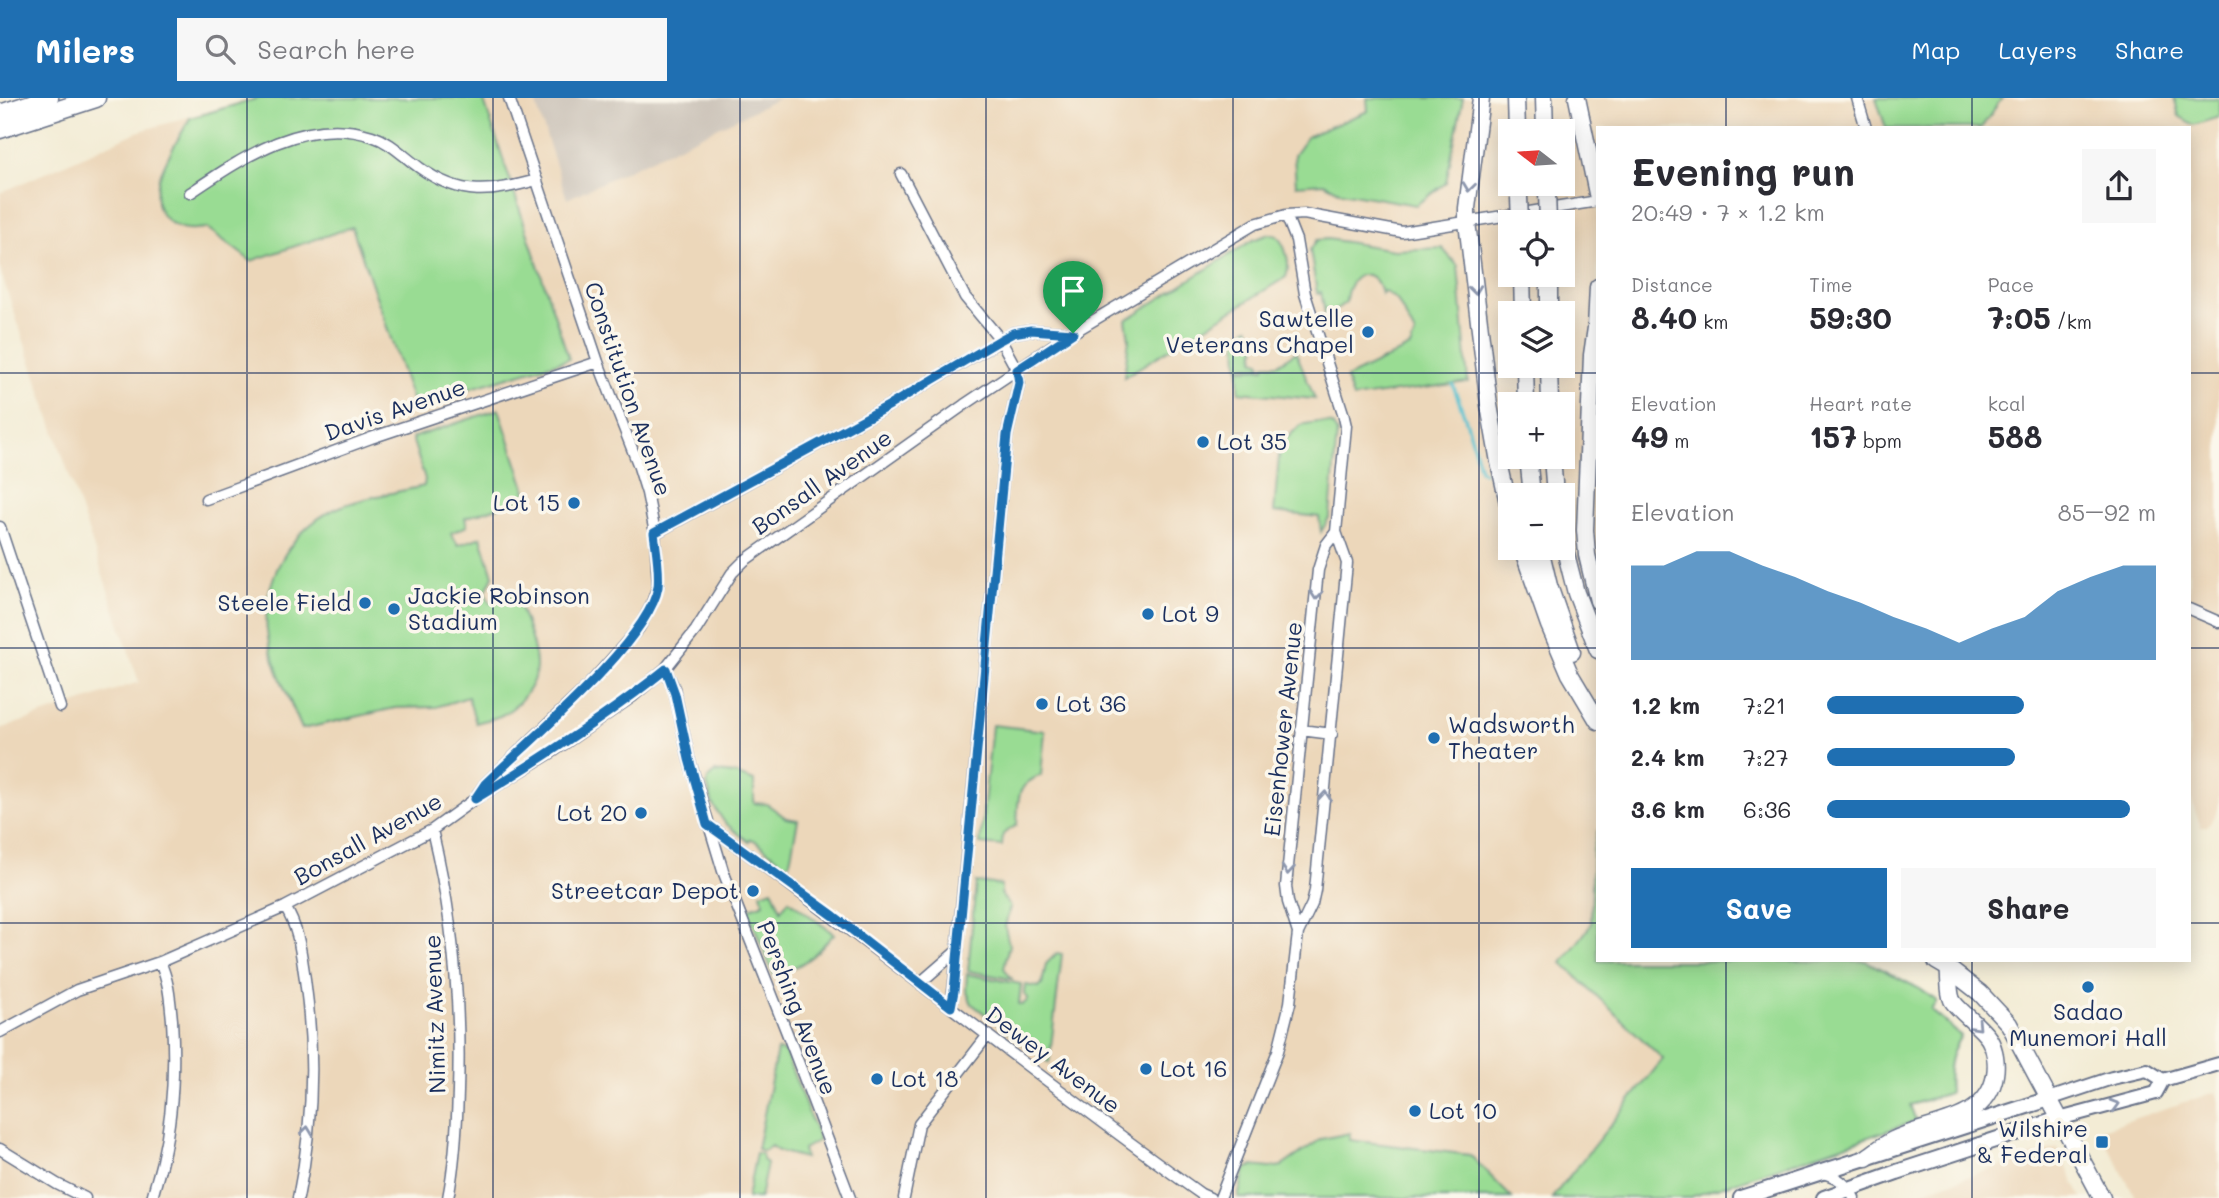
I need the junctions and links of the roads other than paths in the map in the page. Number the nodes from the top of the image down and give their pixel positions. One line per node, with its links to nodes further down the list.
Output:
1 (49, 98): 9 (highway)
2 (96, 98): 13 (highway)
3 (509, 98): 15 (street, Constitution Avenue)
4 (1481, 98): 20 (main road, one-way to 20)
5 (1516, 98): 10 (main road)
6 (1544, 98): 11 (main road)
7 (1577, 98): 16 (main road)
8 (1857, 98): 12 (street)
9 (0, 114)
10 (1517, 119)
11 (1545, 119)
12 (1865, 126)
13 (0, 130)
14 (901, 174): 23 (street)
15 (537, 180): 17 (street); 24 (street, Constitution Avenue)
16 (1596, 189)
17 (190, 193)
18 (1596, 199): 20 (street, Bonsall Avenue)
19 (1286, 215): 20 (street, Bonsall Avenue); 22 (street, Bonsall Avenue); 29 (street, Eisenhower Avenue)
20 (1467, 222): 26 (main road, one-way to 26)
21 (1596, 328): 34 (main road)
22 (1073, 333): 23 (street, Bonsall Avenue); 25 (street, Bonsall Avenue)
23 (1000, 340): 25 (street); 30 (street, Bonsall Avenue)
24 (598, 362): 27 (street, Davis Avenue); 30 (street, Constitution Avenue)
25 (1017, 370): 38 (street, Bonsall Avenue); 49 (street)
26 (1504, 483)
27 (206, 499)
28 (0, 527): 40 (street)
29 (1336, 532): 42 (street, Eisenhower Avenue, one-way to 42); 43 (street, Eisenhower Avenue)
30 (654, 533): 44 (street, Constitution Avenue)
31 (1526, 560): 41 (main road)
32 (1543, 560): 39 (main road)
33 (1568, 560): 37 (main road)
34 (1596, 593)
35 (2191, 610): 36 (street)
36 (2219, 622)
37 (1596, 645)
38 (666, 669): 44 (street, Bonsall Avenue); 45 (street, Pershing Avenue)
39 (1596, 702)
40 (61, 707)
41 (1596, 719)
42 (1301, 730): 43 (street); 48 (street, Eisenhower Avenue, one-way to 48)
43 (1332, 733): 48 (street, Eisenhower Avenue, one-way to 43)
44 (475, 799): 46 (street, Bonsall Avenue)
45 (707, 824): 52 (street, Dewey Avenue); 69 (street, Pershing Avenue)
46 (432, 830): 47 (street, Bonsall Avenue); 68 (street, Nimitz Avenue)
47 (285, 906): 50 (street, Bonsall Avenue); 67 (street, one-way to 47)
48 (1298, 933): 72 (street, Eisenhower Avenue)
49 (958, 950): 52 (street); 53 (street)
50 (160, 962): 54 (street, Bonsall Avenue); 63 (street)
51 (1942, 964): 58 (main road); 61 (main road, one-way to 61)
52 (920, 983): 53 (street, Dewey Avenue)
53 (951, 1007): 55 (street, Dewey Avenue)
54 (0, 1032)
55 (988, 1035): 70 (street); 71 (street, Dewey Avenue)
56 (2219, 1063): 57 (street)
57 (2164, 1080): 58 (street); 59 (street, one-way to 57)
58 (2049, 1099): 59 (main road); 61 (main road)
59 (2059, 1119): 64 (main road); 75 (main road)
60 (0, 1149): 65 (street)
61 (1866, 1158): 62 (main road)
62 (1822, 1172): 64 (street); 73 (main road)
63 (153, 1193): 66 (street)
64 (1852, 1194): 74 (main road)
65 (85, 1198)
66 (143, 1198)
67 (298, 1198)
68 (448, 1198)
69 (850, 1198)
70 (904, 1198)
71 (1210, 1198)
72 (1220, 1198)
73 (1741, 1198)
74 (1824, 1198)
75 (2102, 1198)

